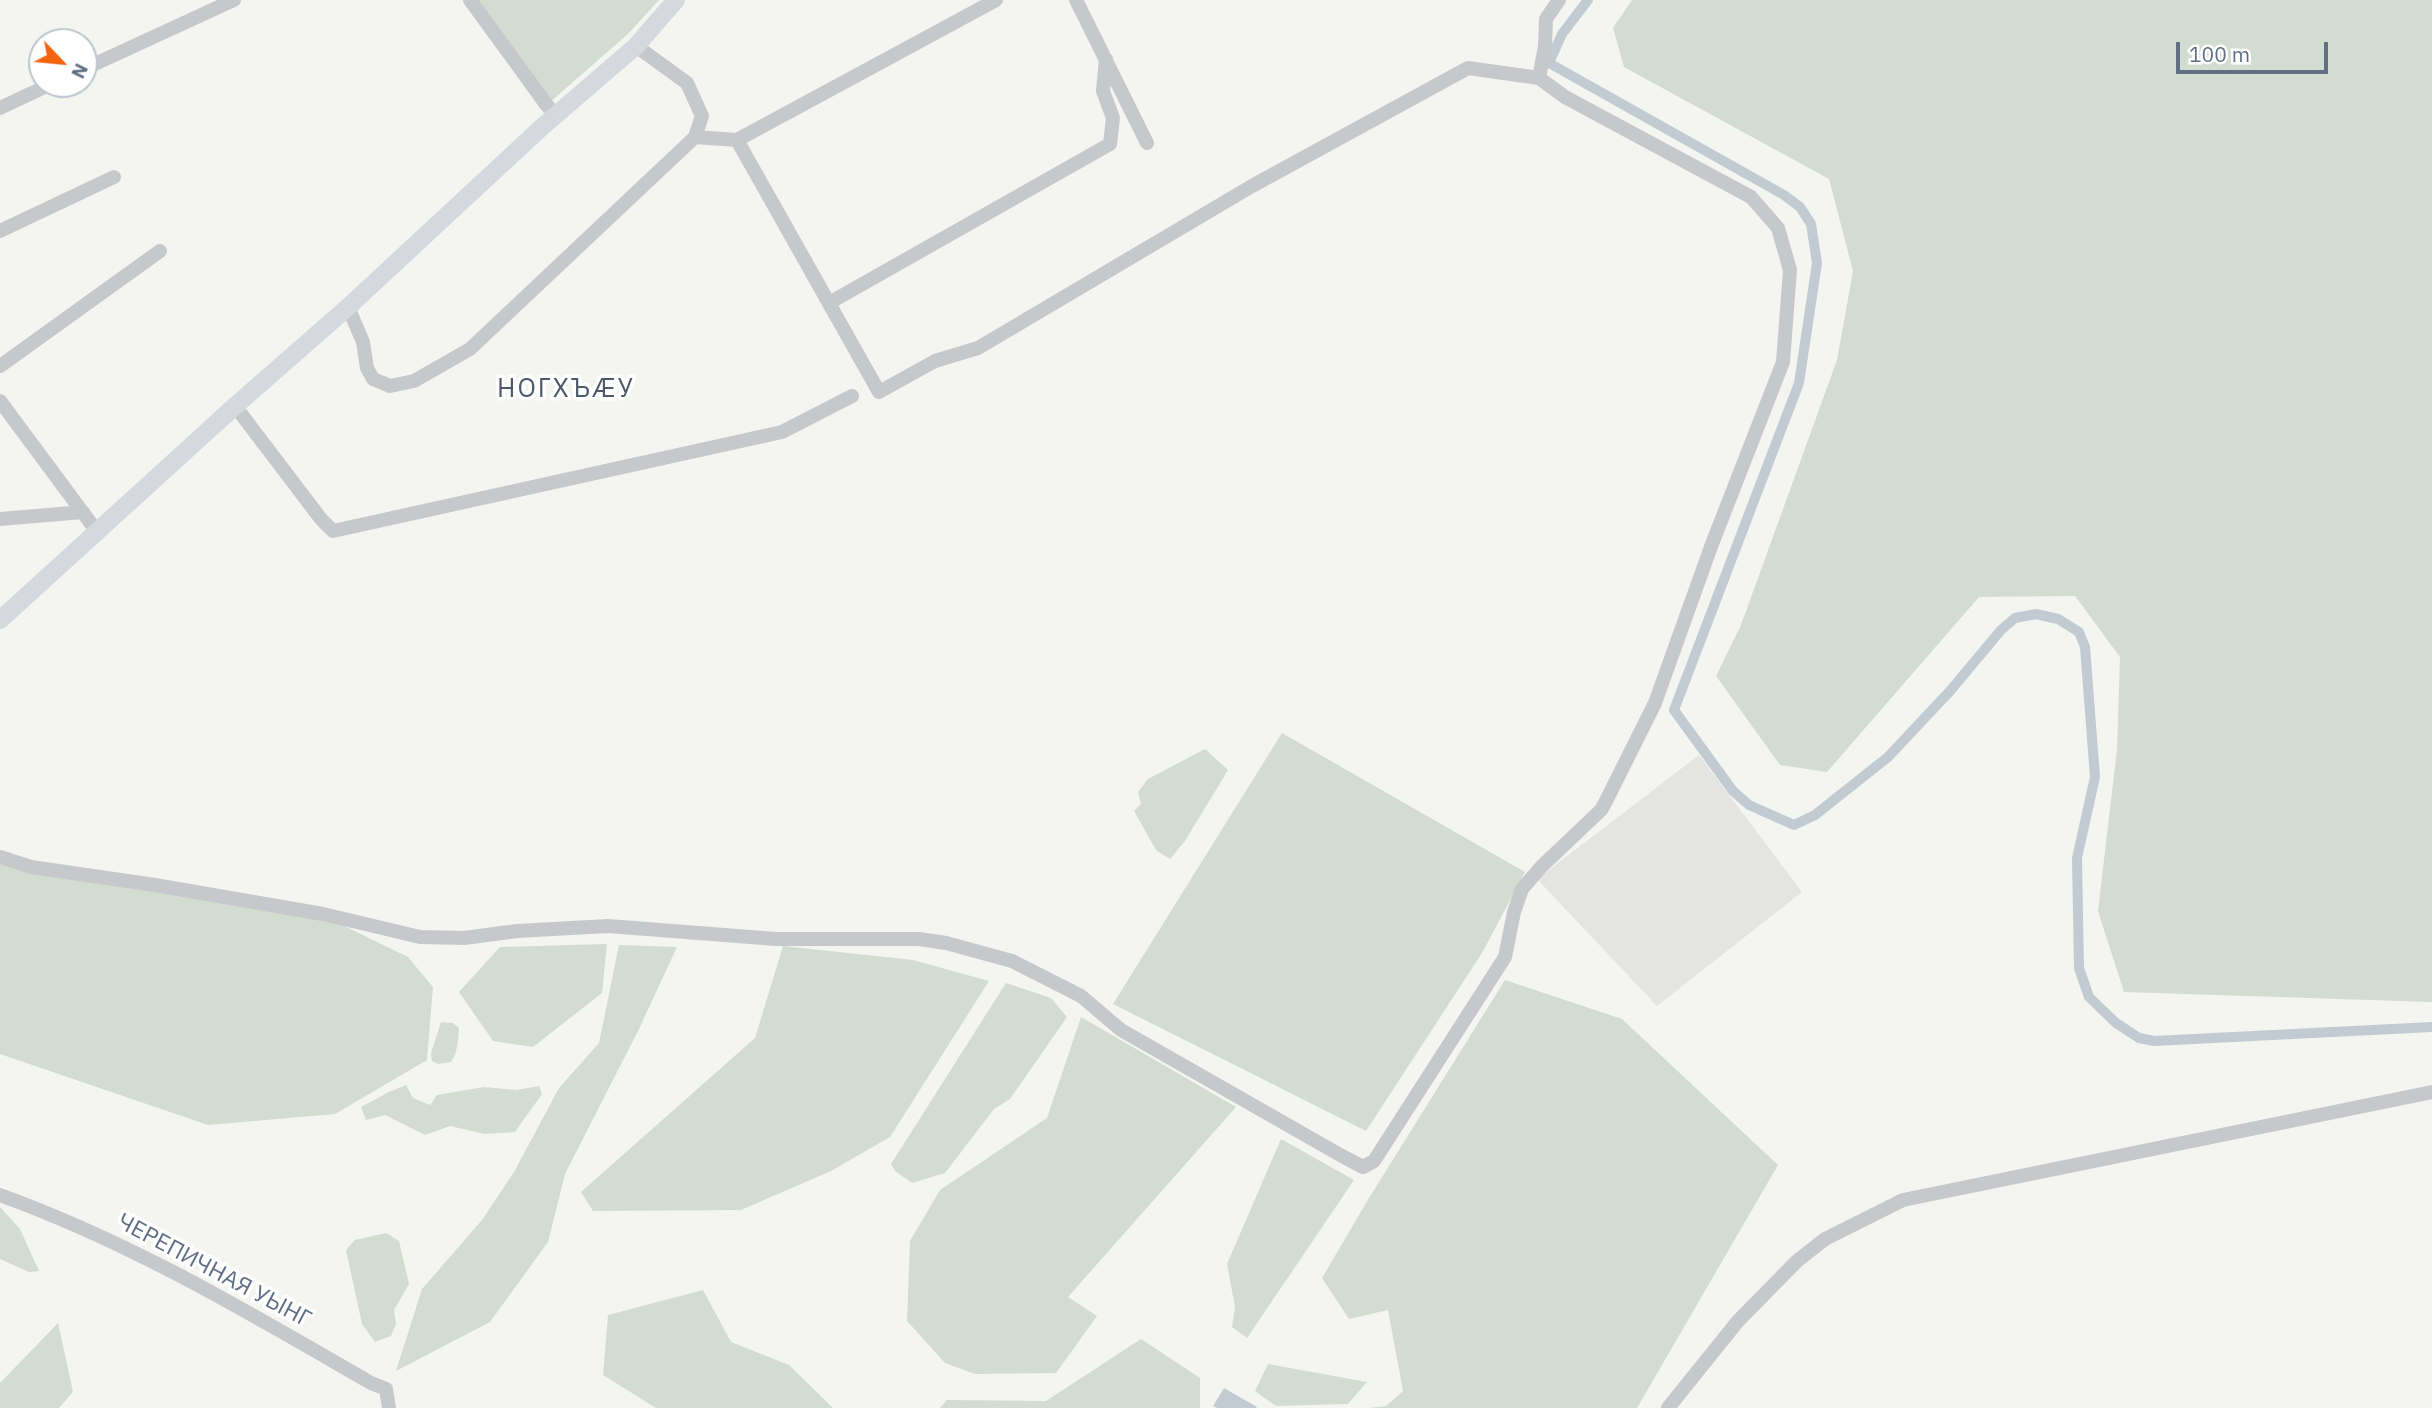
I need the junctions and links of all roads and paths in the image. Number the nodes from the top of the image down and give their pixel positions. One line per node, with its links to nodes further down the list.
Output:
1 (234, 0): 9 (street)
2 (470, 0): 13 (street)
3 (676, 0): 7 (main road)
4 (996, 0): 15 (street)
5 (1076, 0): 8 (street)
6 (1559, 0): 10 (street)
7 (636, 46): 13 (main road); 14 (street)
8 (1106, 59): 16 (street); 20 (street)
9 (98, 63)
10 (1539, 78): 20 (street); 30 (street)
11 (28, 94): 12 (street)
12 (0, 107)
13 (555, 116): 21 (main road)
14 (695, 137): 15 (street); 21 (street)
15 (737, 140): 20 (street)
16 (1147, 143)
17 (114, 177): 18 (street)
18 (0, 231)
19 (159, 251): 22 (street)
20 (829, 303)
21 (348, 307): 25 (main road)
22 (0, 366)
23 (852, 396): 25 (street)
24 (0, 401): 26 (street)
25 (235, 406): 28 (main road)
26 (83, 512): 27 (street); 28 (street)
27 (0, 519)
28 (98, 533): 29 (main road)
29 (0, 620)
30 (0, 857)
31 (2432, 1091): 34 (street)
32 (0, 1195): 33 (street, ЧЕРЕПИЧНАЯ УЫНГ)
33 (389, 1408)
34 (1668, 1408)

